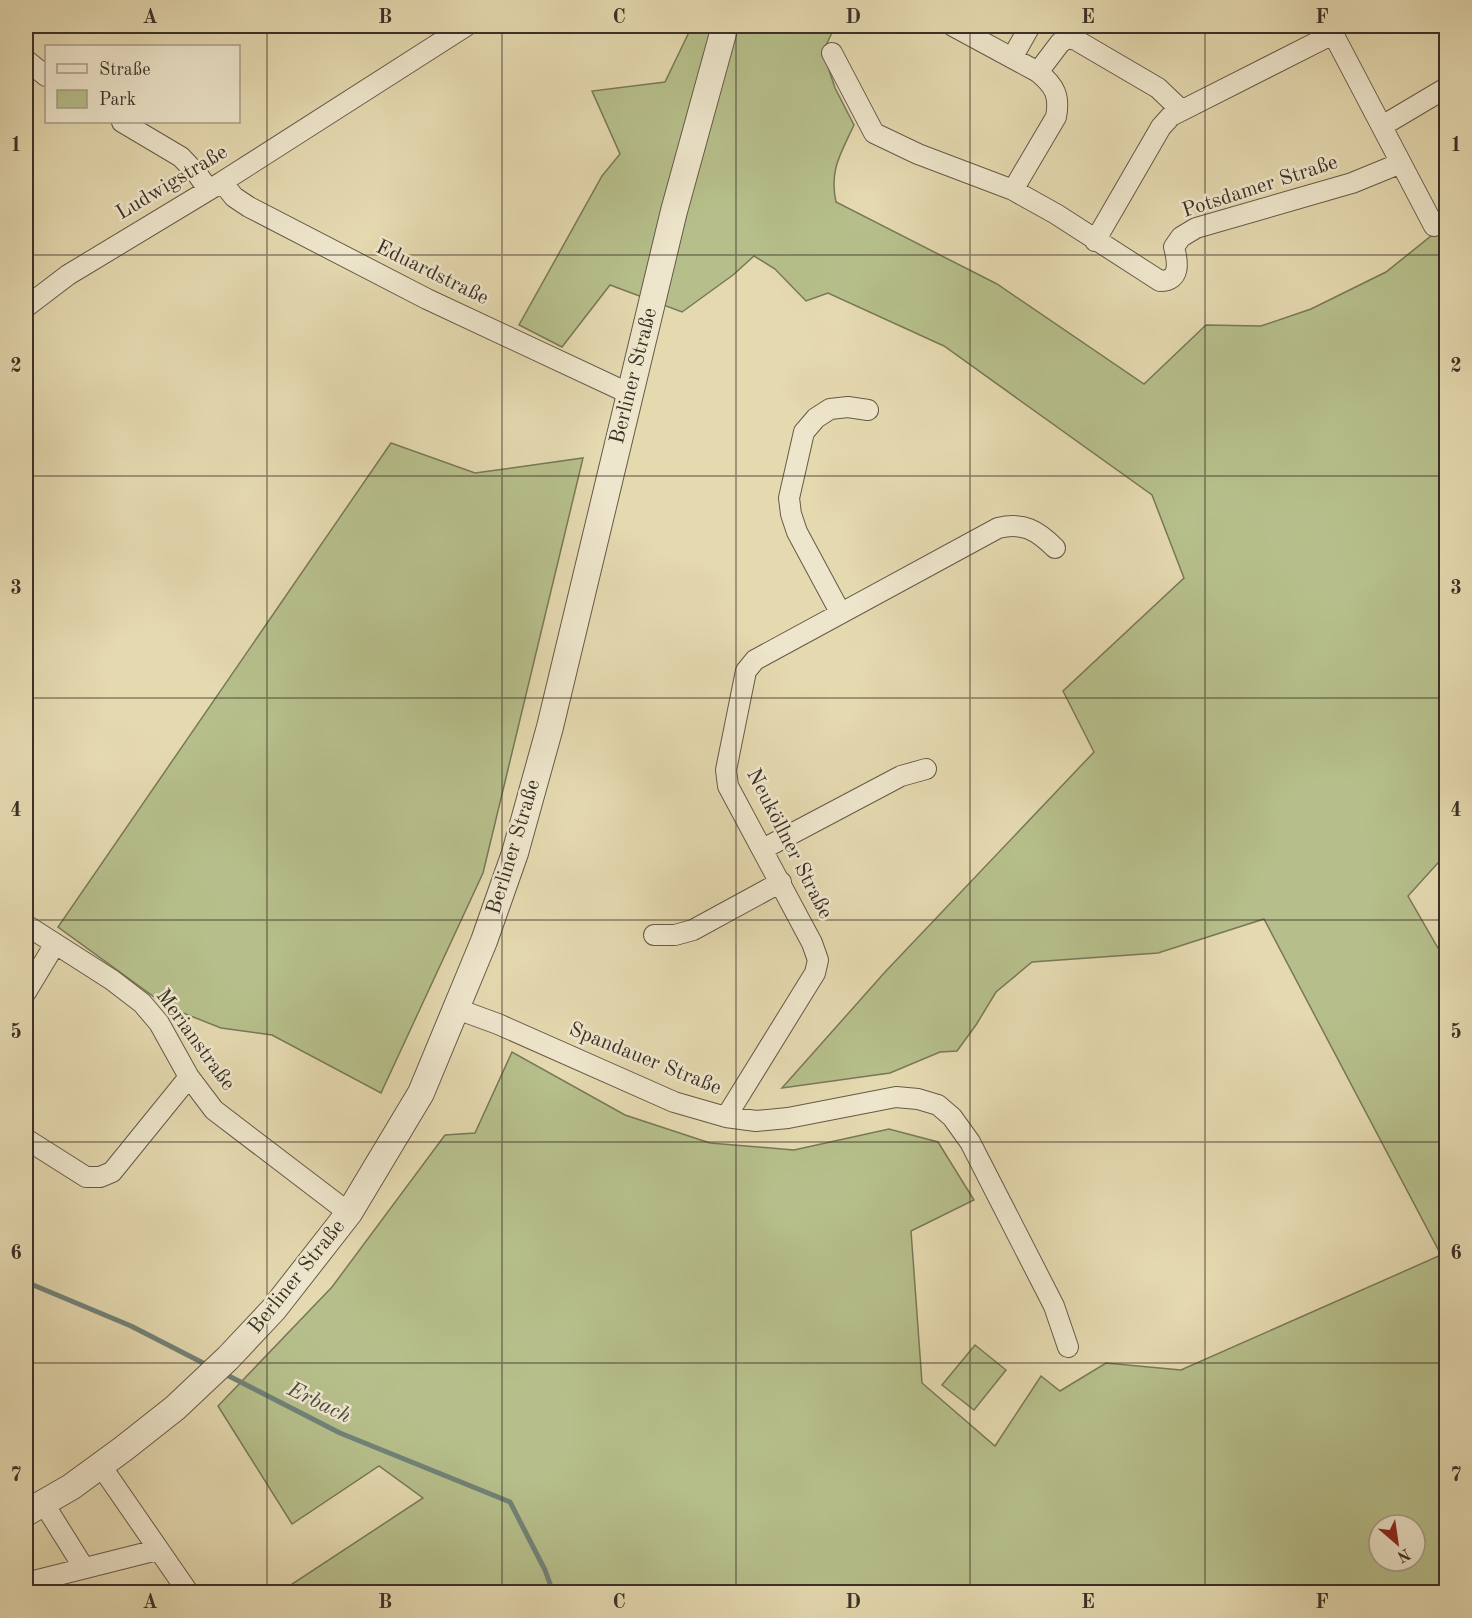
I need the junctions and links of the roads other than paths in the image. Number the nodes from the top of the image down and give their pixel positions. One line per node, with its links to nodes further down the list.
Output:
1 (466, 26): 16 (street, Ludwigstraße)
2 (725, 26): 21 (street, Berliner Straße)
3 (952, 26): 7 (street)
4 (1030, 26): 7 (street)
5 (1331, 30): 12 (street); 14 (street)
6 (832, 53): 17 (street)
7 (1011, 58): 9 (street)
8 (26, 60): 10 (street)
9 (1038, 72): 12 (street); 17 (street)
10 (45, 75)
11 (1446, 88): 14 (street)
12 (1181, 110): 19 (street)
13 (124, 123): 16 (street, Eduardstraße)
14 (1382, 126): 15 (street)
15 (1401, 163): 18 (street); 19 (street, Potsdamer Straße)
16 (215, 185): 20 (street, Ludwigstraße); 21 (street, Eduardstraße)
17 (1012, 190): 19 (street)
18 (1434, 226)
19 (1095, 241)
20 (26, 307)
21 (630, 394): 32 (street, Berliner Straße)
22 (868, 410): 24 (street)
23 (1055, 548): 24 (street, Neuköllner Straße)
24 (840, 612): 26 (street, Neuköllner Straße)
25 (926, 769): 26 (street)
26 (762, 849): 27 (street, Neuköllner Straße)
27 (781, 882): 29 (street); 34 (street, Neuköllner Straße)
28 (26, 925): 30 (street, Merianstraße)
29 (654, 935)
30 (55, 944): 31 (street); 33 (street, Merianstraße)
31 (26, 993)
32 (457, 1009): 34 (street, Spandauer Straße); 36 (street, Berliner Straße)
33 (189, 1077): 35 (street); 36 (street, Merianstraße)
34 (726, 1117): 37 (street, Spandauer Straße)
35 (26, 1139)
36 (349, 1213): 38 (street, Berliner Straße)
37 (1068, 1347)
38 (101, 1466): 39 (street, Berliner Straße); 40 (street)
39 (35, 1508): 41 (street)
40 (157, 1550): 41 (street); 43 (street)
41 (84, 1568): 42 (street)
42 (26, 1583)
43 (188, 1593)

